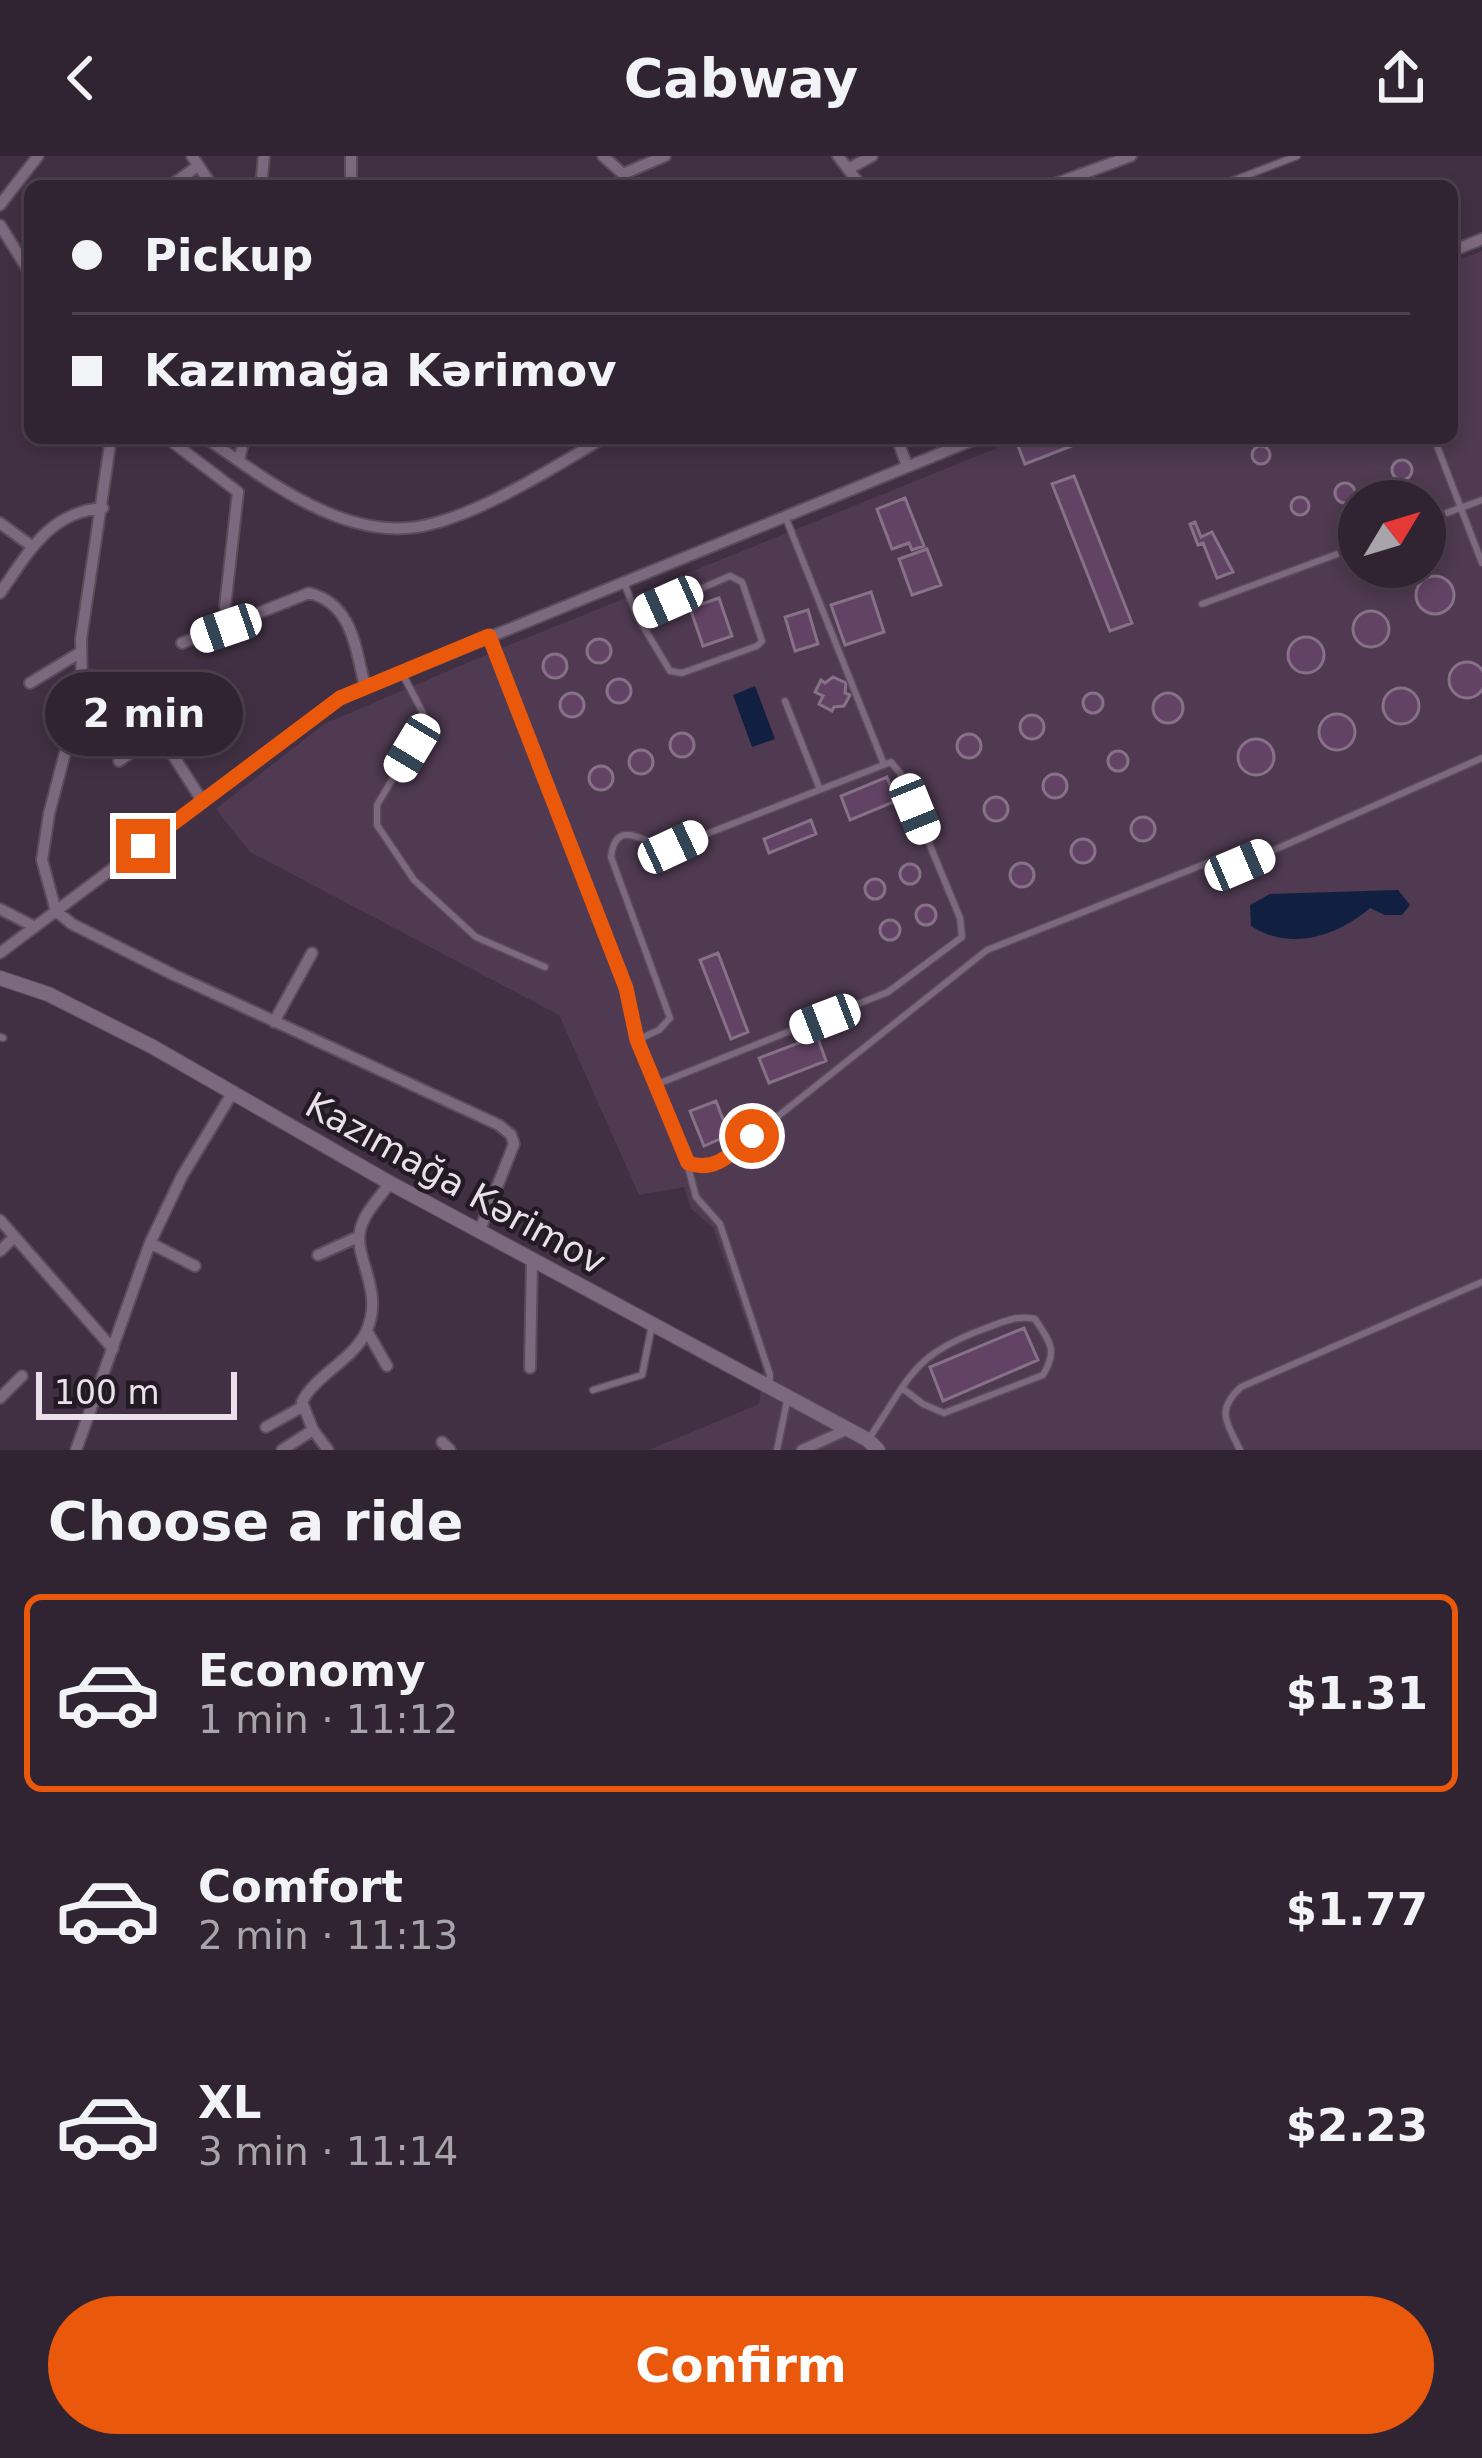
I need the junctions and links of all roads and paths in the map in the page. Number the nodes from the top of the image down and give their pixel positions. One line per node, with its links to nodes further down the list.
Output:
1 (38, 156): 13 (street)
2 (603, 156): 3 (street)
3 (665, 156)
4 (838, 156): 9 (street)
5 (872, 156): 9 (street)
6 (1131, 156): 8 (street)
7 (1297, 156): 12 (lane)
8 (1108, 160): 11 (street)
9 (848, 169): 10 (street)
10 (856, 180)
11 (1063, 180)
12 (1235, 180)
13 (0, 205)
14 (0, 225): 15 (street)
15 (24, 263)
16 (110, 444): 28 (street)
17 (175, 444): 38 (street)
18 (215, 444): 24 (street)
19 (245, 444): 24 (street)
20 (592, 444): 24 (street)
21 (899, 444): 25 (street)
22 (963, 444): 25 (street)
23 (1436, 444): 27 (lane)
24 (239, 461)
25 (907, 466): 30 (street)
26 (1482, 500): 27 (lane)
27 (1461, 507): 29 (lane); 34 (lane)
28 (103, 508): 32 (street); 42 (street)
29 (1446, 513)
30 (785, 516): 35 (street); 51 (lane)
31 (0, 523): 32 (street)
32 (33, 547): 36 (street)
33 (1338, 554): 37 (lane)
34 (1482, 563)
35 (623, 582): 39 (lane); 40 (street)
36 (0, 593)
37 (1202, 604)
38 (225, 607)
39 (638, 616): 39 (lane)
40 (489, 636): 43 (street); 62 (lane)
41 (182, 644): 45 (street)
42 (81, 652): 44 (street); 55 (street)
43 (402, 672): 45 (street); 59 (lane)
44 (30, 683)
45 (365, 686): 53 (street)
46 (785, 700): 52 (lane)
47 (184, 715): 48 (street)
48 (160, 735): 50 (street); 53 (street)
49 (1482, 758): 65 (lane)
50 (118, 761)
51 (883, 762): 52 (lane); 63 (lane)
52 (819, 788): 62 (lane)
53 (203, 802): 55 (street)
54 (0, 909): 56 (street)
55 (56, 911): 56 (street); 61 (street)
56 (35, 927): 57 (street)
57 (0, 953)
58 (312, 953): 61 (street)
59 (545, 967)
60 (0, 978): 64 (street, Kazımağa Kərimov)
61 (274, 1022): 68 (street)
62 (637, 1040): 63 (lane)
63 (655, 1085): 65 (lane)
64 (233, 1092): 66 (street, Kazımağa Kərimov); 71 (street)
65 (688, 1163): 83 (lane)
66 (390, 1183): 68 (street, Kazımağa Kərimov); 70 (street)
67 (0, 1220): 69 (street)
68 (479, 1232): 74 (street, Kazımağa Kərimov)
69 (14, 1237): 72 (street); 79 (street)
70 (358, 1237): 73 (street); 78 (street)
71 (150, 1244): 75 (street); 79 (street)
72 (0, 1251)
73 (318, 1255)
74 (532, 1260): 77 (street, Kazımağa Kərimov); 81 (street)
75 (195, 1265)
76 (1482, 1282): 98 (lane)
77 (652, 1325): 83 (street, Kazımağa Kərimov); 85 (lane)
78 (367, 1331): 80 (street); 88 (street)
79 (112, 1349): 93 (street)
80 (387, 1366)
81 (530, 1368)
82 (22, 1376): 86 (street)
83 (769, 1388): 87 (street, Kazımağa Kərimov)
84 (902, 1388): 84 (lane); 92 (lane)
85 (593, 1390)
86 (0, 1398)
87 (788, 1398): 91 (street, Kazımağa Kərimov); 96 (lane)
88 (302, 1407): 89 (street); 90 (street)
89 (266, 1427)
90 (313, 1430): 94 (street); 95 (street)
91 (846, 1430): 92 (street, Kazımağa Kərimov); 97 (street)
92 (873, 1445)
93 (76, 1450)
94 (282, 1450)
95 (328, 1450)
96 (777, 1450)
97 (802, 1450)
98 (1240, 1450)

